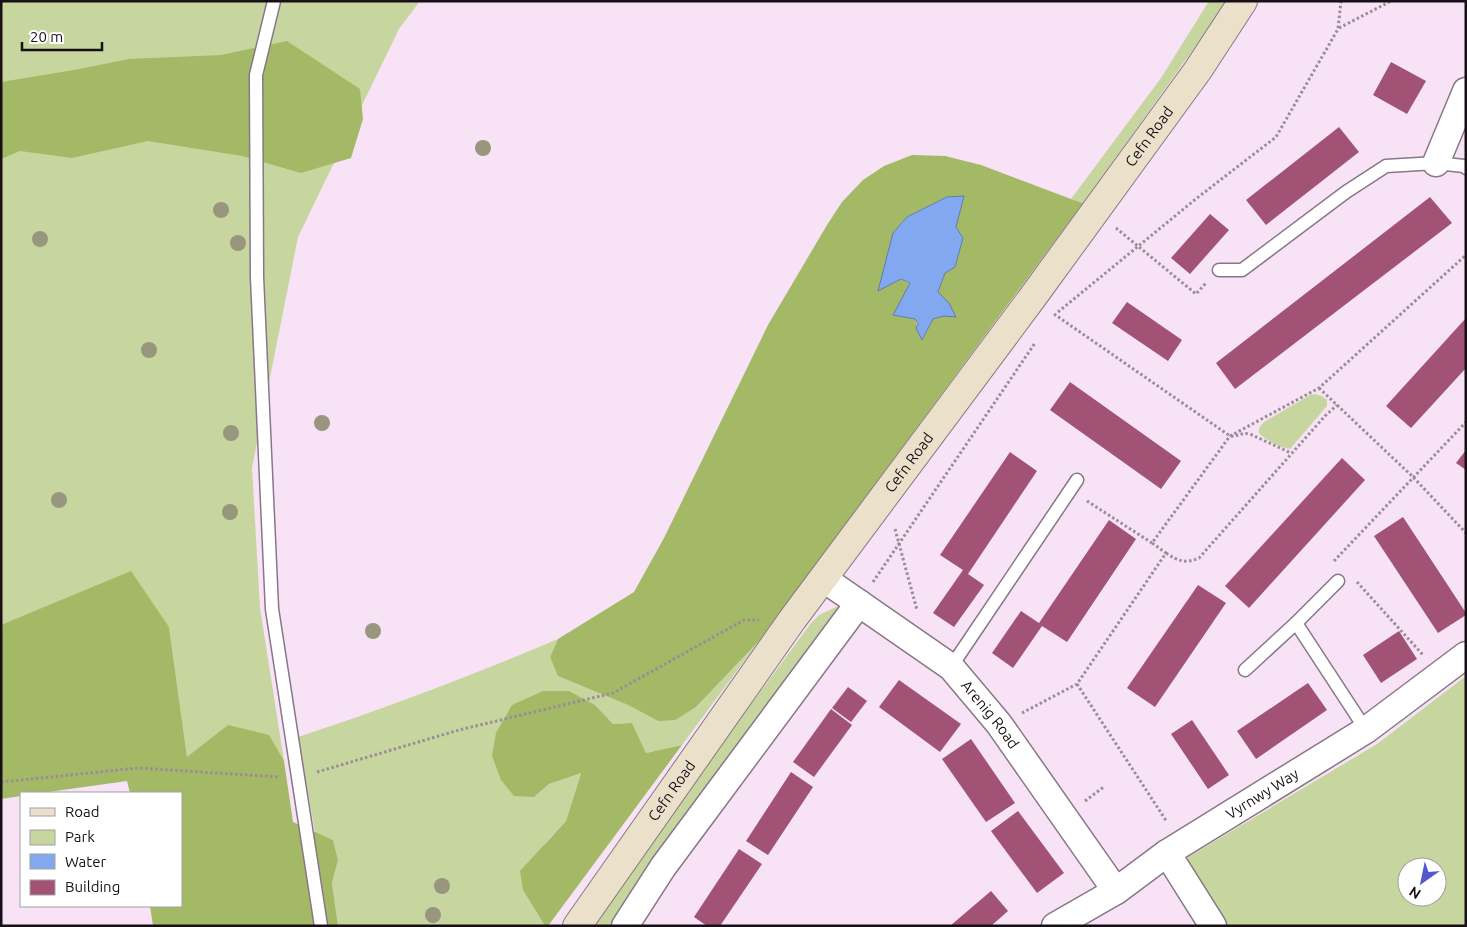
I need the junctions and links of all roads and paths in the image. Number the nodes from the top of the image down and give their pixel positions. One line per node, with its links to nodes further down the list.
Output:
1 (274, 1): 41 (lane)
2 (1243, 1): 9 (street, Cefn Road)
3 (1341, 1): 5 (path)
4 (1391, 1): 5 (path)
5 (1338, 29): 10 (path)
6 (1466, 91): 7 (street)
7 (1436, 162): 8 (lane); 12 (lane)
8 (1466, 168)
9 (1095, 211): 10 (path); 13 (street, Cefn Road)
10 (1138, 246): 12 (path); 14 (path)
11 (1466, 254): 16 (path)
12 (1219, 270)
13 (1032, 298): 14 (path); 23 (street, Cefn Road)
14 (1055, 315): 19 (path)
15 (1038, 339): 26 (path)
16 (1319, 388): 17 (path); 19 (path)
17 (1337, 405): 20 (path); 21 (path)
18 (1466, 422): 21 (path)
19 (1230, 436): 20 (path); 25 (path)
20 (1291, 454): 27 (path)
21 (1413, 477): 24 (path); 29 (path)
22 (1073, 485): 25 (path); 35 (lane)
23 (886, 495): 26 (path); 28 (street, Cefn Road)
24 (1466, 533)
25 (1152, 542): 27 (path)
26 (899, 544): 30 (path); 33 (path)
27 (1166, 553): 38 (path)
28 (824, 579): 30 (street, Arenig Road); 31 (street, Cefn Road)
29 (1338, 581): 32 (lane); 37 (path)
30 (859, 603): 33 (street, Arenig Road); 48 (street)
31 (792, 620): 41 (path); 47 (street, Cefn Road)
32 (1296, 623): 36 (lane); 40 (lane)
33 (928, 651): 35 (street, Arenig Road)
34 (1466, 656): 37 (street, Vyrnwy Way)
35 (951, 667): 39 (street, Arenig Road)
36 (1244, 670)
37 (1441, 674): 40 (street, Vyrnwy Way)
38 (1077, 684): 39 (path); 43 (path)
39 (999, 724): 44 (street, Arenig Road)
40 (1366, 730): 43 (street, Vyrnwy Way)
41 (298, 778): 42 (path); 46 (lane)
42 (1, 782)
43 (1175, 849): 44 (street, Vyrnwy Way); 49 (street)
44 (1116, 891): 45 (street, Vyrnwy Way)
45 (1058, 925)
46 (321, 926)
47 (577, 926)
48 (624, 926)
49 (1212, 926)

